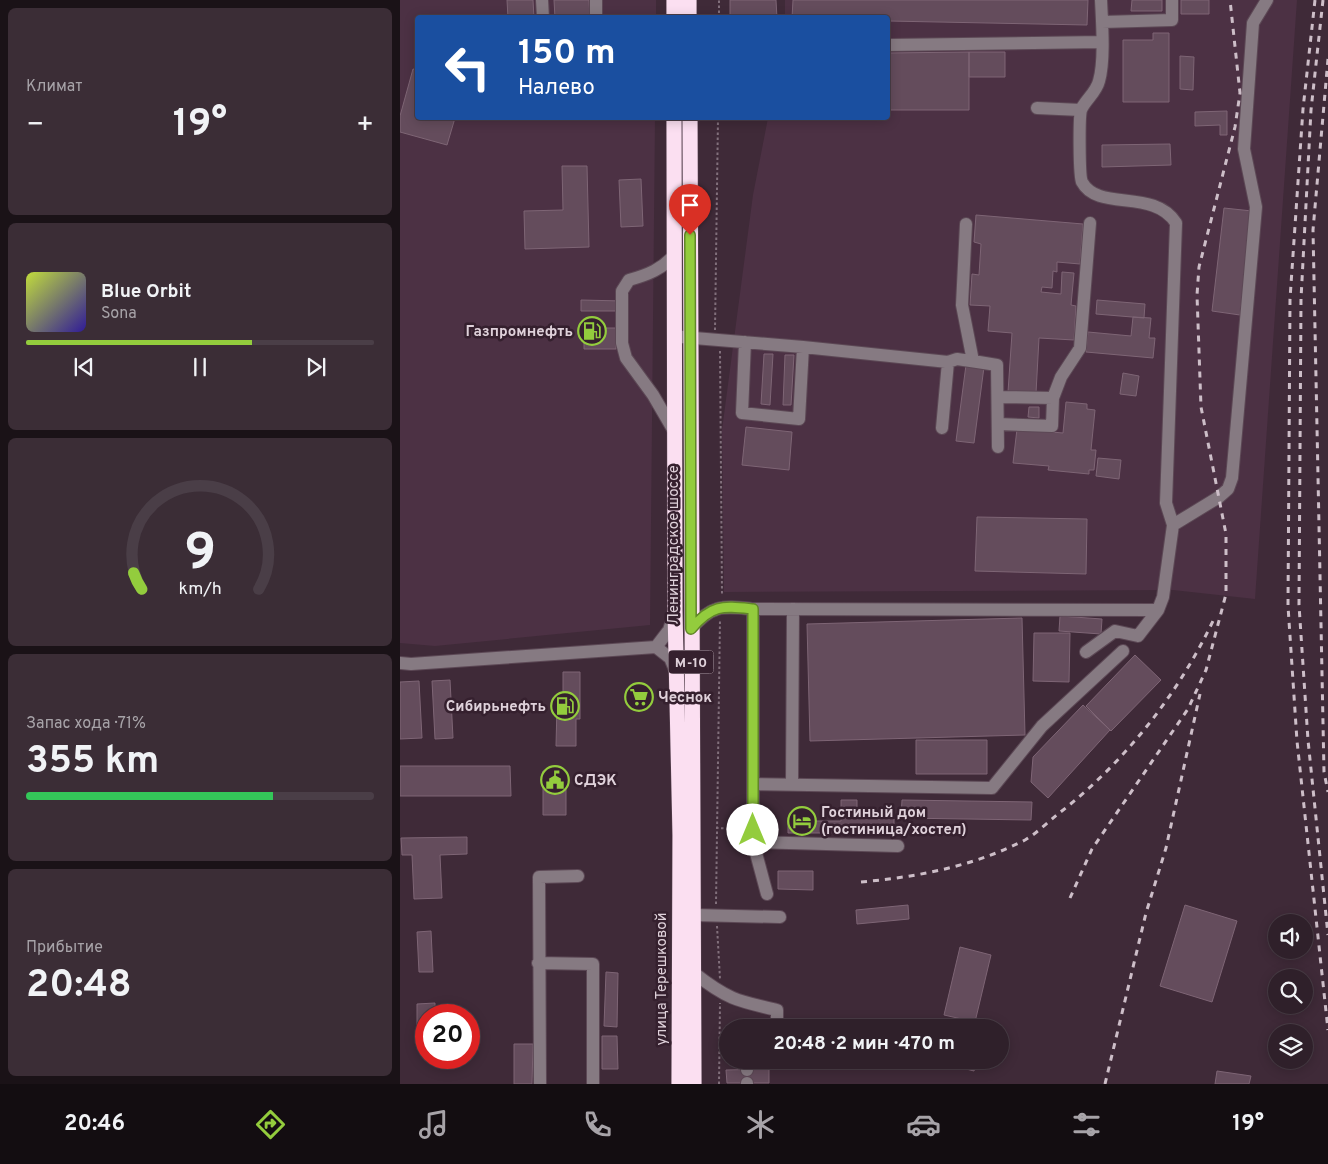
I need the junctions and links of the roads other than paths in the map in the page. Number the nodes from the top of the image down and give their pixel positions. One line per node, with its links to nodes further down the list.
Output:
1 (542, 0): 8 (street)
2 (596, 0): 9 (street)
3 (674, 0): 10 (highway)
4 (689, 0): 11 (highway)
5 (1102, 0): 12 (street)
6 (1172, 0): 12 (street)
7 (1267, 0): 33 (street)
8 (543, 15)
9 (596, 15)
10 (674, 15)
11 (689, 15)
12 (1102, 22): 13 (street)
13 (1102, 42): 14 (street); 16 (street)
14 (890, 45)
15 (1037, 108): 16 (street)
16 (1081, 110): 33 (street)
17 (674, 120): 21 (highway, Ленинградское шоссе / М-10)
18 (690, 120): 22 (highway, Ленинградское шоссе / М-10)
19 (1090, 223): 28 (street)
20 (966, 224): 25 (street)
21 (675, 254): 22 (highway, Ленинградское шоссе / М-10); 31 (street)
22 (682, 337): 23 (street); 31 (highway, Ленинградское шоссе / М-10); 38 (highway, Ленинградское шоссе / М-10)
23 (745, 342): 24 (street); 24 (street)
24 (803, 347): 26 (street)
25 (973, 361): 26 (street); 27 (street)
26 (948, 362): 30 (street)
27 (998, 397): 28 (street); 29 (street)
28 (1054, 398): 29 (street)
29 (998, 424): 32 (street)
30 (942, 428)
31 (675, 434): 37 (highway, Ленинградское шоссе / М-10)
32 (998, 447)
33 (1173, 525): 36 (street)
34 (753, 609): 35 (street); 38 (street); 44 (street)
35 (793, 609): 36 (street); 45 (street)
36 (1158, 610): 41 (street)
37 (675, 612): 39 (street); 43 (highway, Ленинградское шоссе / М-10)
38 (691, 629): 51 (highway, Ленинградское шоссе / М-10)
39 (656, 648): 42 (street); 43 (street)
40 (1123, 651): 45 (street)
41 (1086, 652)
42 (400, 663)
43 (676, 672): 48 (highway, Ленинградское шоссе / М-10)
44 (753, 784): 45 (street); 46 (street)
45 (792, 784)
46 (753, 836): 47 (street); 50 (street)
47 (898, 846)
48 (680, 874): 58 (highway, улица Терешковой / М-10)
49 (578, 876): 53 (street)
50 (767, 894)
51 (694, 915): 52 (street); 54 (highway, Ленинградское шоссе / М-10)
52 (780, 917)
53 (538, 963): 56 (street); 57 (street)
54 (694, 973): 55 (street); 59 (highway, М-10)
55 (777, 1019)
56 (540, 1084)
57 (593, 1084)
58 (679, 1084)
59 (694, 1084)

